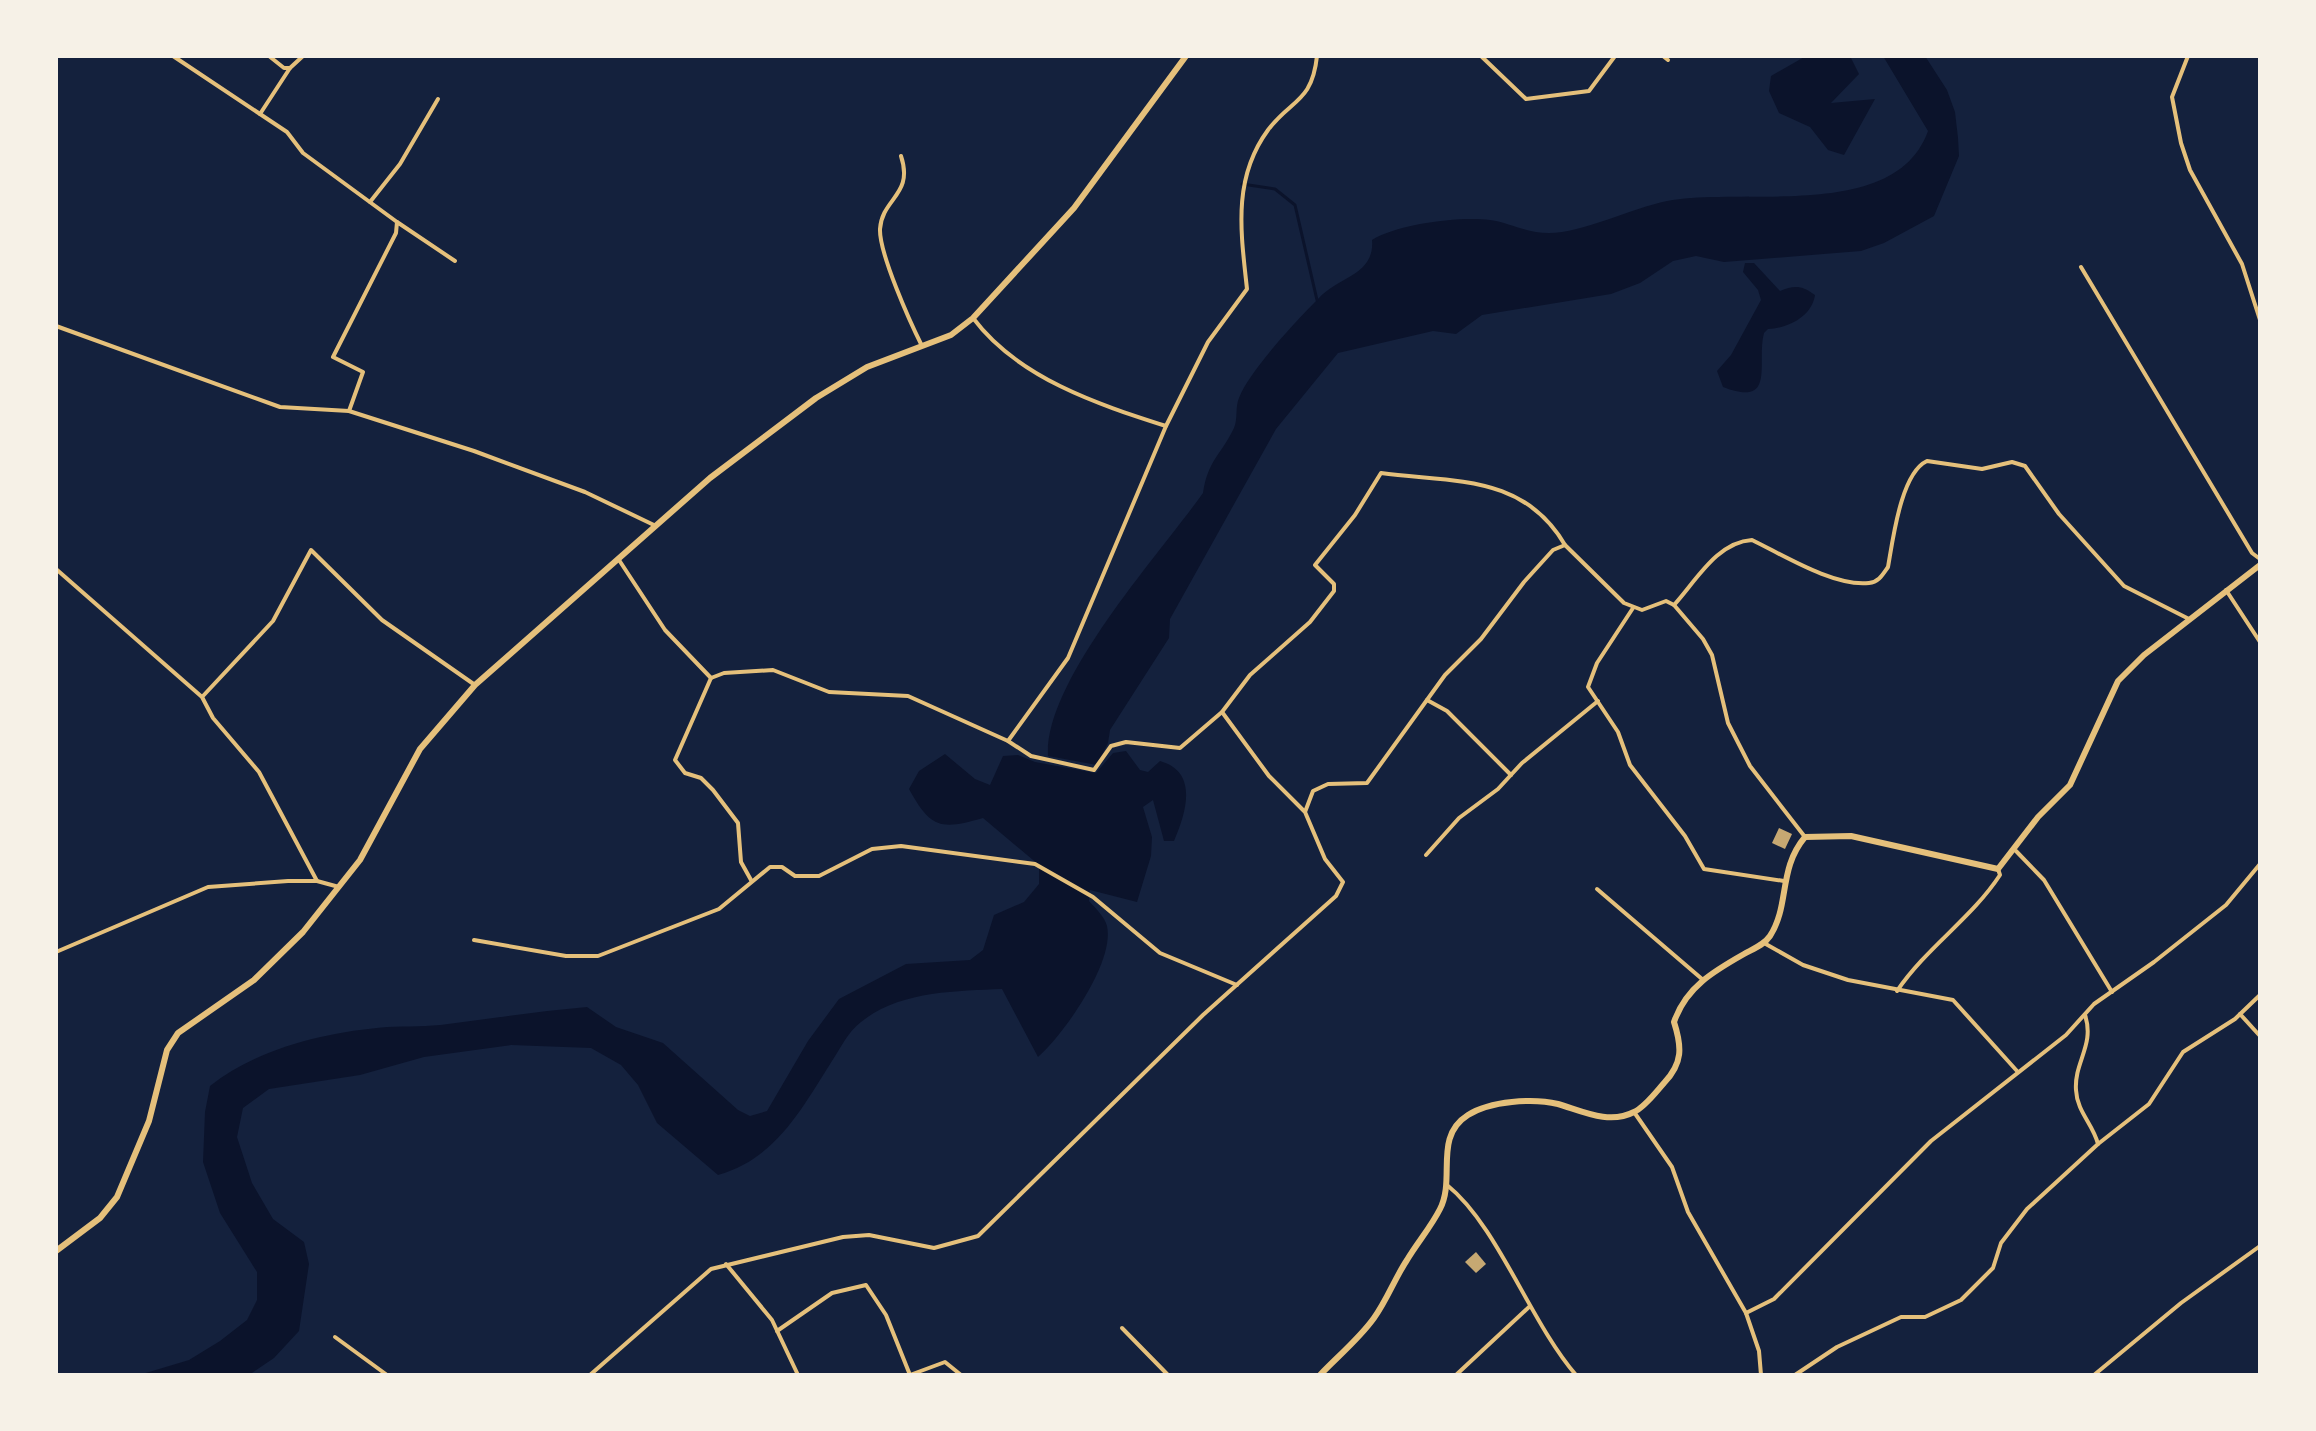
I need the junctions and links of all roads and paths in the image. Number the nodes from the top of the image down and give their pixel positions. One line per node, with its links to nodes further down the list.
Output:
1 (173, 56): 11 (street)
2 (269, 56): 9 (street)
3 (303, 56): 9 (street)
4 (1186, 56): 17 (main road)
5 (1317, 56): 22 (street)
6 (1481, 56): 7 (street)
7 (1615, 56)
8 (2188, 56): 18 (street)
9 (290, 68): 11 (street)
10 (438, 99): 13 (street)
11 (260, 114): 13 (street)
12 (901, 156): 20 (street)
13 (370, 202): 14 (street)
14 (397, 222): 15 (street); 21 (street)
15 (455, 261)
16 (2081, 267): 25 (street)
17 (973, 318): 20 (main road); 22 (street)
18 (2260, 320)
19 (56, 326): 21 (street)
20 (923, 348): 23 (main road)
21 (349, 411): 23 (street)
22 (1166, 426): 40 (street)
23 (656, 526): 26 (main road)
24 (1565, 545): 31 (street); 37 (street); 39 (street)
25 (2260, 559)
26 (619, 560): 34 (street); 35 (main road)
27 (2260, 565): 29 (main road)
28 (56, 569): 36 (street)
29 (2226, 589): 32 (main road); 33 (street)
30 (1674, 605): 31 (street); 32 (street); 43 (street)
31 (1633, 608): 38 (street)
32 (2190, 620): 44 (main road)
33 (2260, 642)
34 (711, 678): 40 (street); 48 (street)
35 (475, 685): 36 (street); 51 (main road)
36 (202, 697): 49 (street)
37 (1426, 699): 41 (street); 42 (street)
38 (1598, 701): 41 (street); 50 (street)
39 (1222, 712): 40 (street); 42 (street)
40 (1008, 741)
41 (1511, 775): 45 (street)
42 (1305, 812): 57 (street)
43 (1805, 837): 47 (main road); 50 (main road)
44 (2016, 851): 47 (main road); 59 (street)
45 (1426, 855)
46 (2260, 864): 59 (street)
47 (1998, 869): 58 (street)
48 (751, 880): 53 (street); 57 (street)
49 (317, 881): 51 (street); 55 (street)
50 (1784, 881): 54 (main road)
51 (339, 887): 69 (main road)
52 (1597, 889): 56 (street)
53 (474, 940)
54 (1764, 943): 56 (main road); 58 (street)
55 (56, 952)
56 (1702, 979): 65 (main road)
57 (1237, 985): 70 (street)
58 (1896, 991): 64 (street)
59 (2112, 992): 61 (street)
60 (2260, 995): 62 (street)
61 (2084, 1014): 64 (street); 66 (street)
62 (2240, 1014): 63 (street); 66 (street)
63 (2260, 1036)
64 (2017, 1071): 72 (street)
65 (1634, 1112): 67 (main road); 72 (street)
66 (2098, 1144): 86 (street)
67 (1445, 1184): 71 (street); 83 (main road)
68 (2260, 1246): 87 (street)
69 (56, 1251)
70 (726, 1264): 74 (street); 78 (street)
71 (1529, 1307): 84 (street); 85 (street)
72 (1746, 1313): 76 (street)
73 (1122, 1328): 82 (street)
74 (777, 1331): 79 (street); 80 (street)
75 (335, 1337): 77 (street)
76 (1758, 1374)
77 (387, 1375)
78 (590, 1375)
79 (798, 1375)
80 (909, 1375): 81 (street)
81 (961, 1375)
82 (1168, 1375)
83 (1320, 1375)
84 (1456, 1375)
85 (1576, 1375)
86 (1795, 1375)
87 (2094, 1375)

